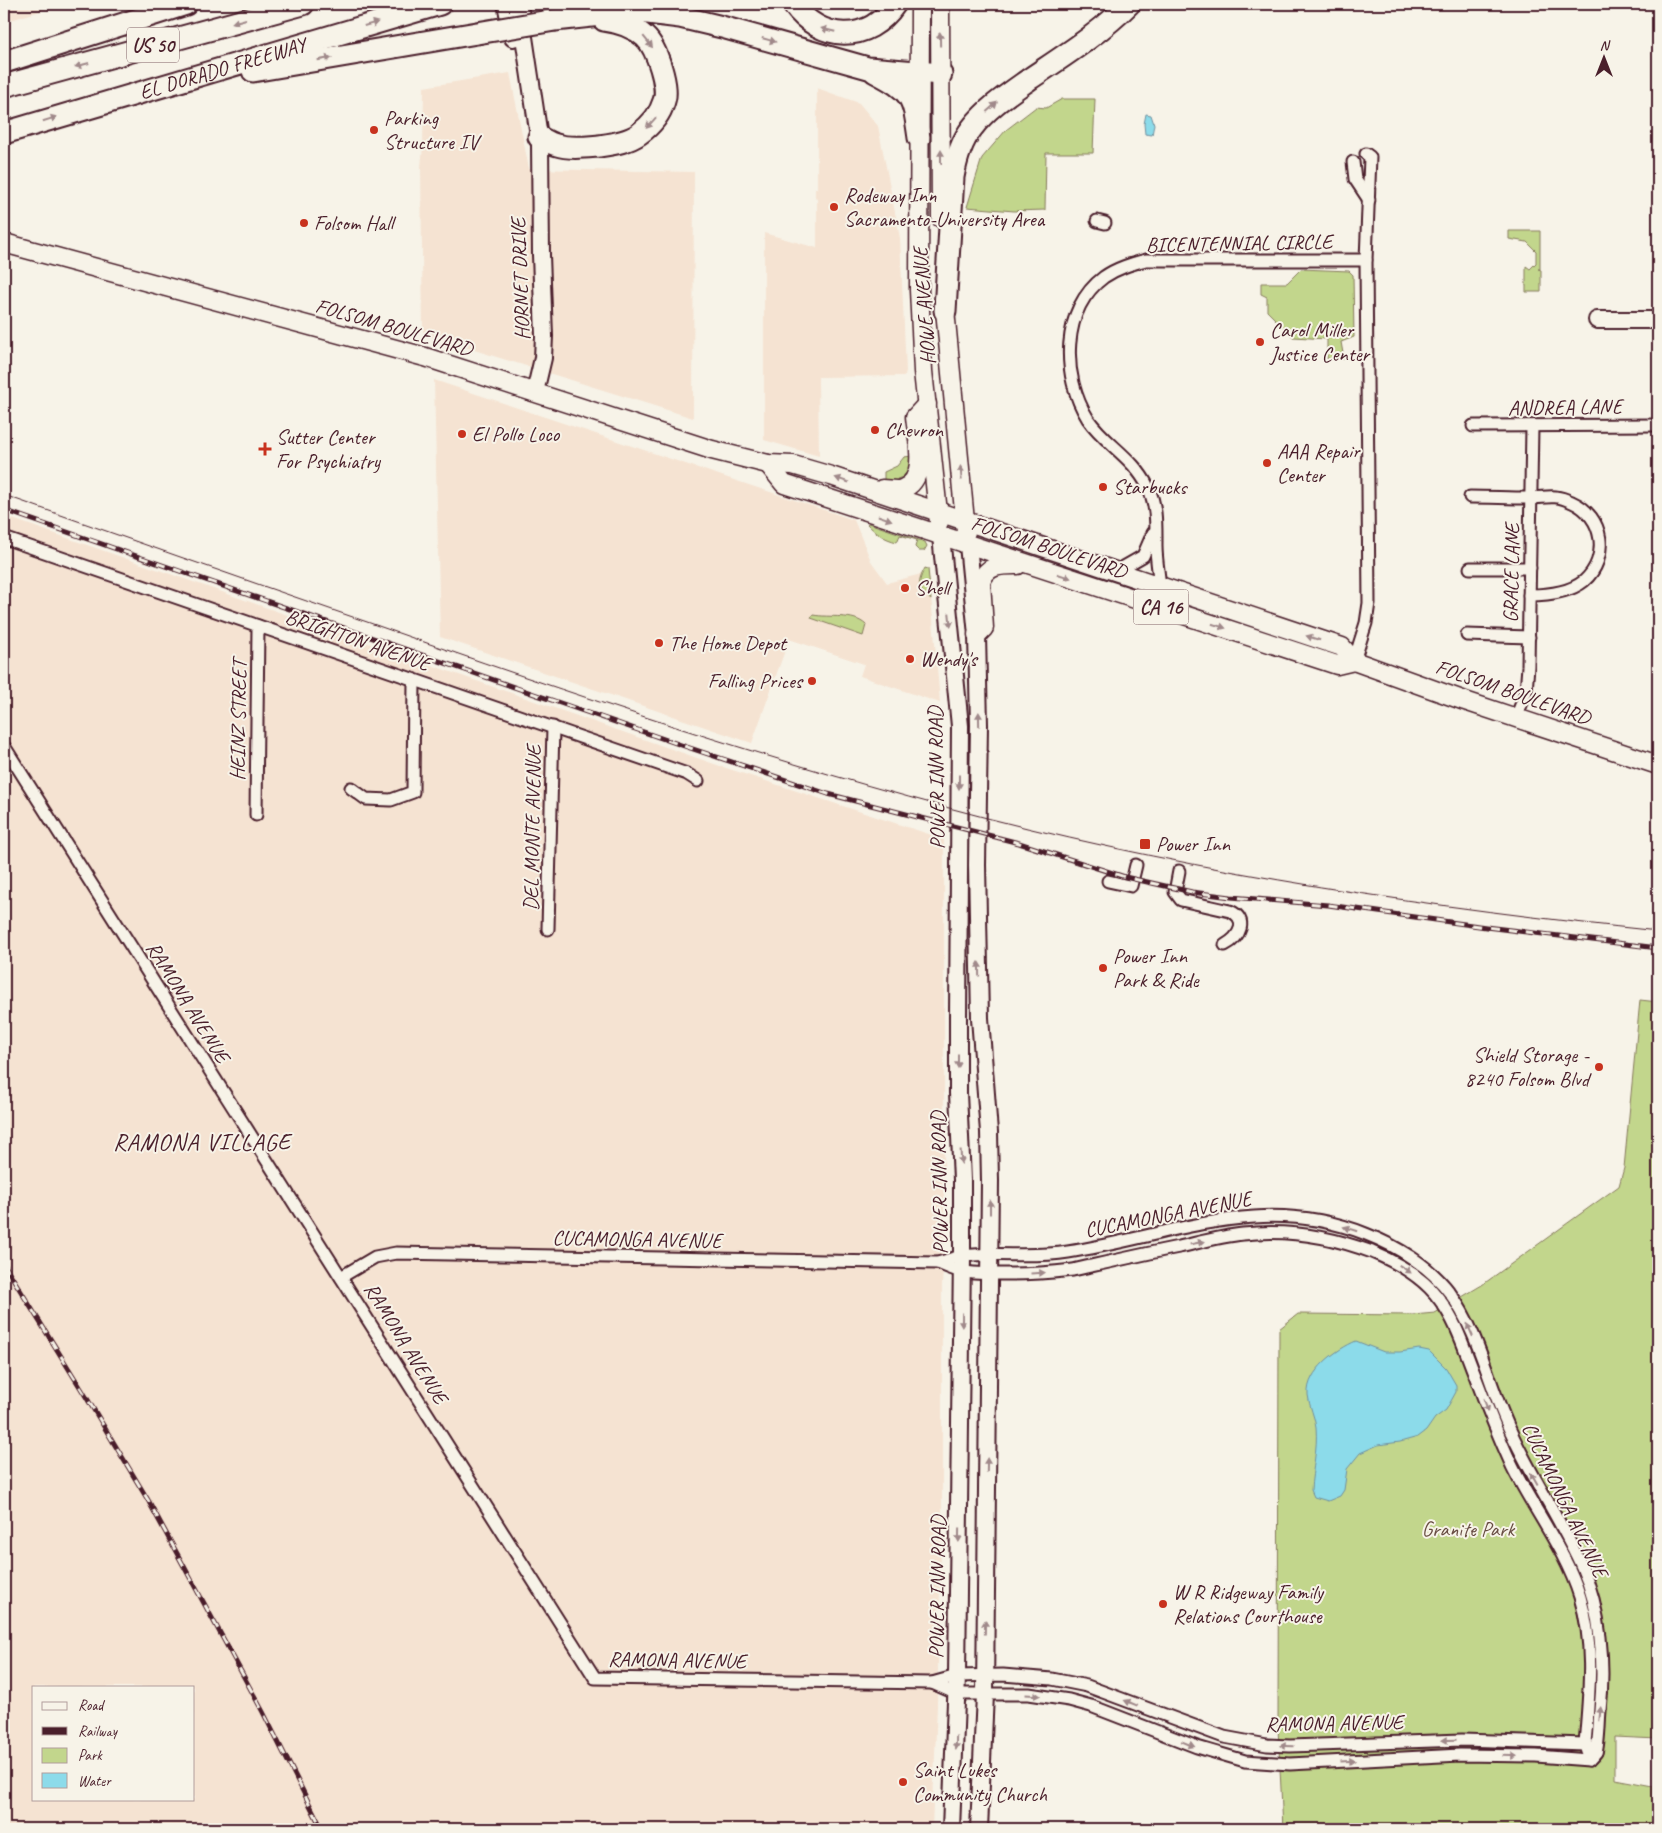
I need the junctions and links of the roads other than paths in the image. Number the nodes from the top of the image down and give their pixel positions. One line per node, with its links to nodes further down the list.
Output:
1 (186, 4): 12 (highway)
2 (303, 4): 15 (highway, EL DORADO FREEWAY / US 50, one-way to 15)
3 (440, 4): 16 (highway, EL DORADO FREEWAY / US 50, one-way to 3)
4 (506, 4): 21 (main road, HORNET DRIVE)
5 (519, 4): 18 (main road, HORNET DRIVE)
6 (793, 4): 7 (highway, one-way to 6)
7 (895, 4)
8 (920, 4): 14 (main road, HOWE AVENUE)
9 (940, 4): 14 (main road, HOWE AVENUE, one-way to 9)
10 (1129, 4): 26 (highway, one-way to 10)
11 (563, 19): 13 (highway, one-way to 13); 16 (highway, one-way to 11, bridge); 18 (highway, one-way to 18)
12 (4, 62)
13 (868, 68): 14 (highway); 19 (highway)
14 (930, 73): 19 (main road, HOWE AVENUE); 26 (main road, HOWE AVENUE, one-way to 14)
15 (4, 86)
16 (156, 88): 17 (highway, EL DORADO FREEWAY / US 50, one-way to 16)
17 (4, 133)
18 (539, 137): 21 (main road, HORNET DRIVE)
19 (919, 138): 30 (main road, HOWE AVENUE)
20 (1366, 154): 22 (street)
21 (539, 165): 29 (main road, HORNET DRIVE)
22 (1370, 168): 23 (street); 23 (street)
23 (1369, 200): 25 (street)
24 (4, 243): 29 (main road, FOLSOM BOULEVARD)
25 (1366, 260): 40 (street, BICENTENNIAL CIRCLE); 54 (street)
26 (944, 311): 39 (main road, HOWE AVENUE, one-way to 26)
27 (1597, 320): 28 (main road)
28 (1658, 320)
29 (536, 392): 34 (main road, FOLSOM BOULEVARD)
30 (927, 404): 35 (main road); 38 (main road, HOWE AVENUE)
31 (1658, 425): 33 (street, ANDREA LANE)
32 (1473, 426): 33 (street, ANDREA LANE)
33 (1532, 427): 37 (street, GRACE LANE)
34 (768, 464): 35 (main road, FOLSOM BOULEVARD, one-way to 34); 41 (main road, FOLSOM BOULEVARD, one-way to 41)
35 (867, 489): 38 (main road, FOLSOM BOULEVARD)
36 (1470, 496): 37 (street)
37 (1531, 498): 46 (street, GRACE LANE); 49 (street)
38 (938, 512): 39 (main road, FOLSOM BOULEVARD); 41 (main road, HOWE AVENUE)
39 (965, 521): 43 (main road, HOWE AVENUE); 47 (main road, FOLSOM BOULEVARD / CA 16)
40 (1156, 522): 47 (street); 48 (street, BICENTENNIAL CIRCLE)
41 (941, 536): 43 (main road, FOLSOM BOULEVARD / CA 16); 69 (main road, POWER INN ROAD, one-way to 69)
42 (4, 538): 50 (street, BRIGHTON AVENUE)
43 (968, 544): 44 (main road, FOLSOM BOULEVARD / CA 16); 51 (main road, POWER INN ROAD)
44 (1033, 566): 51 (main road); 54 (main road, FOLSOM BOULEVARD / CA 16, one-way to 54)
45 (1470, 568): 46 (street)
46 (1530, 568): 49 (street, GRACE LANE)
47 (1110, 570): 48 (main road, FOLSOM BOULEVARD / CA 16)
48 (1160, 588): 54 (main road, FOLSOM BOULEVARD / CA 16, one-way to 48)
49 (1529, 596): 53 (street, GRACE LANE)
50 (258, 626): 55 (street, BRIGHTON AVENUE); 62 (street, HEINZ STREET)
51 (976, 635): 68 (main road, POWER INN ROAD, one-way to 51)
52 (1467, 635): 53 (street)
53 (1528, 637): 56 (street, GRACE LANE)
54 (1354, 661): 56 (main road, FOLSOM BOULEVARD / CA 16)
55 (414, 680): 57 (street, BRIGHTON AVENUE); 61 (street)
56 (1516, 718): 59 (main road, FOLSOM BOULEVARD / CA 16)
57 (552, 727): 60 (street, BRIGHTON AVENUE); 66 (street, DEL MONTE AVENUE)
58 (4, 746): 71 (street, RAMONA AVENUE)
59 (1658, 765)
60 (698, 781)
61 (352, 788)
62 (256, 815)
63 (1136, 865): 65 (street)
64 (1179, 871): 67 (street)
65 (1108, 881)
66 (548, 928)
67 (1226, 944)
68 (990, 1256): 69 (street, CUCAMONGA AVENUE); 70 (main road, POWER INN ROAD); 78 (street, CUCAMONGA AVENUE, one-way to 68)
69 (962, 1264): 70 (street, CUCAMONGA AVENUE); 71 (street, CUCAMONGA AVENUE); 72 (main road, POWER INN ROAD, one-way to 72)
70 (989, 1273): 73 (main road, POWER INN ROAD, one-way to 70); 77 (street, CUCAMONGA AVENUE, one-way to 77)
71 (341, 1277): 74 (street, RAMONA AVENUE)
72 (957, 1676): 73 (street, RAMONA AVENUE); 74 (street, RAMONA AVENUE); 75 (main road, POWER INN ROAD)
73 (985, 1676): 76 (main road, POWER INN ROAD); 77 (street, RAMONA AVENUE, one-way to 73)
74 (932, 1683): 75 (street, RAMONA AVENUE)
75 (957, 1694): 76 (street, RAMONA AVENUE); 79 (main road, POWER INN ROAD, one-way to 79)
76 (985, 1694): 78 (street, RAMONA AVENUE, one-way to 78); 80 (main road, POWER INN ROAD)
77 (1585, 1744): 78 (street, CUCAMONGA AVENUE)
78 (1592, 1756)
79 (951, 1829)
80 (979, 1829)

